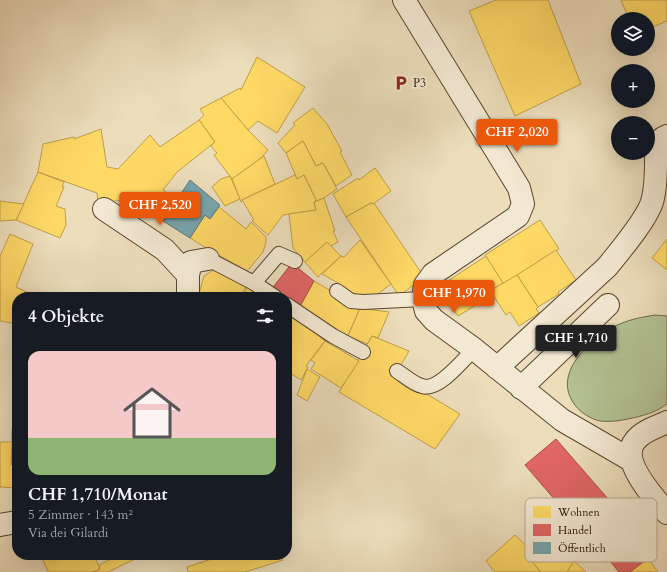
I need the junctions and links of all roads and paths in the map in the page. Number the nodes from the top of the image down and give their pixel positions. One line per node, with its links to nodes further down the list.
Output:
1 (404, 0): 11 (street)
2 (667, 136): 16 (street)
3 (104, 210): 6 (street)
4 (208, 259): 6 (street); 7 (lane)
5 (294, 261): 7 (lane)
6 (188, 275): 9 (street)
7 (254, 283): 10 (lane)
8 (337, 290): 11 (lane)
9 (188, 292)
10 (267, 292)
11 (423, 299): 14 (street)
12 (608, 305): 18 (street)
13 (292, 308): 15 (lane)
14 (474, 349): 16 (street); 17 (lane)
15 (363, 352)
16 (497, 368): 18 (street)
17 (397, 372)
18 (521, 388): 20 (street)
19 (667, 422): 20 (street)
20 (631, 460): 21 (street)
21 (656, 498)
22 (657, 500): 23 (street)
23 (667, 513)
24 (12, 523): 25 (street)
25 (0, 525)

